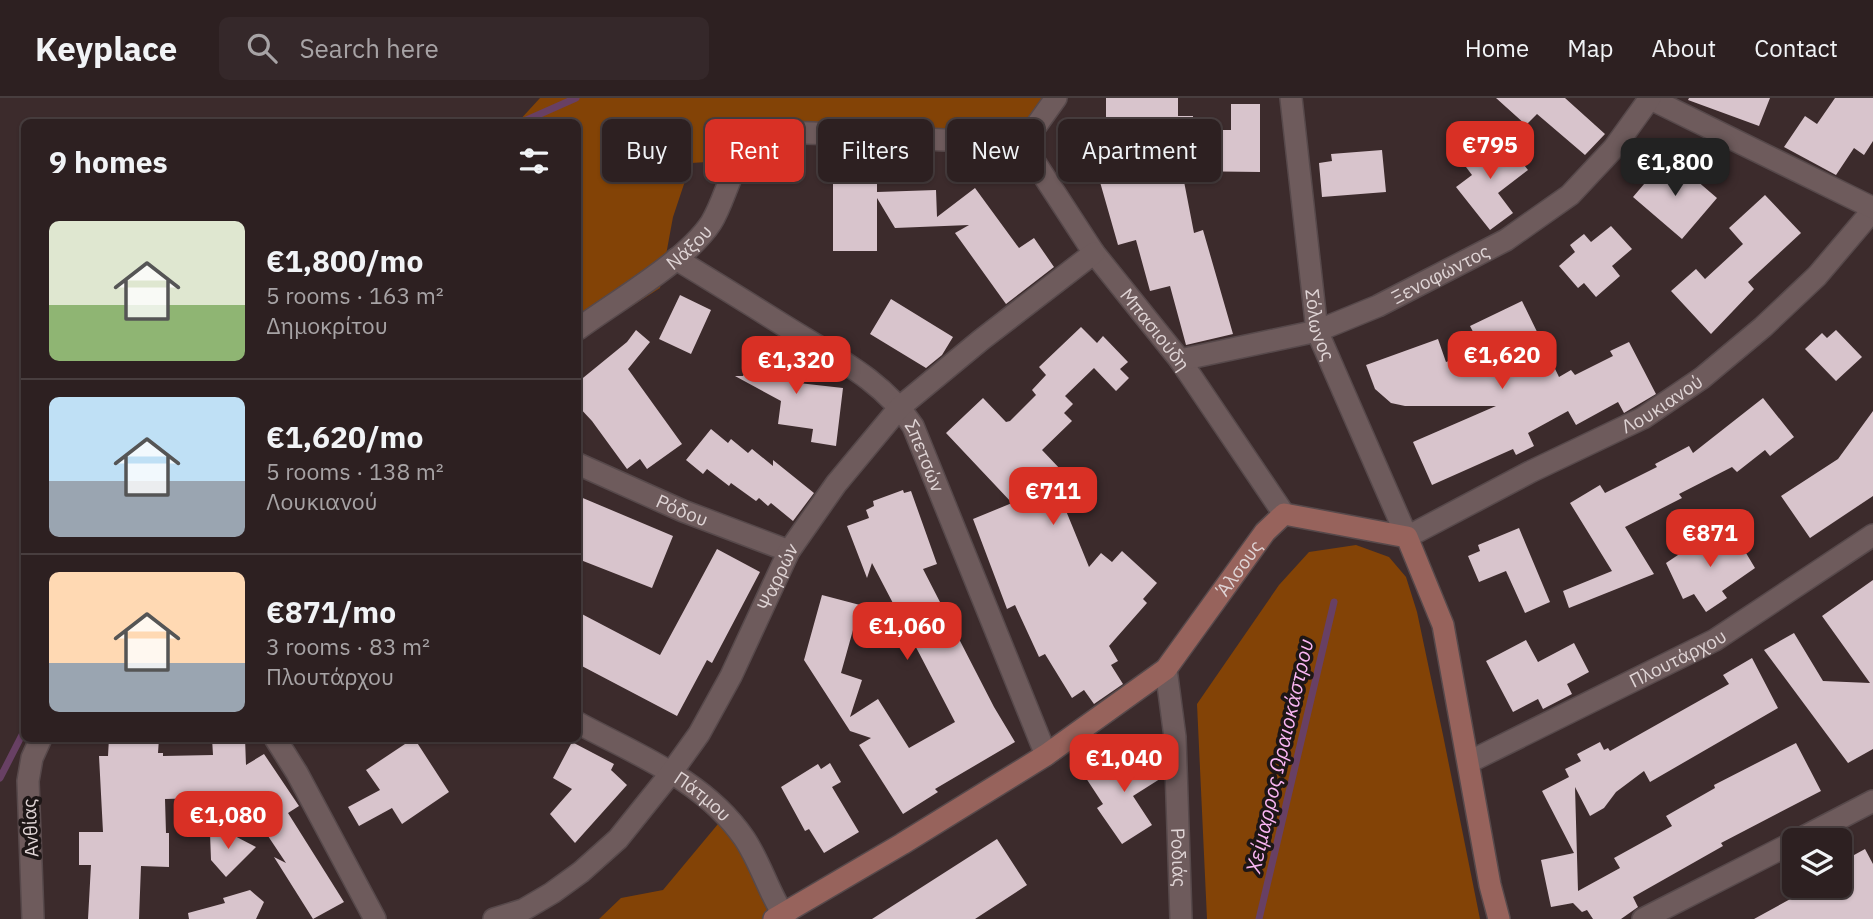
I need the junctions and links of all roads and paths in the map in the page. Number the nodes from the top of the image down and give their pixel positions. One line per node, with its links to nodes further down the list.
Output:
1 (1056, 98): 4 (street)
2 (1291, 98): 11 (street, Σόλωνος)
3 (1649, 98): 7 (street); 11 (street, Ξενοφώντος)
4 (1041, 119)
5 (947, 140): 9 (street, Νάξου)
6 (1044, 176): 8 (street, Μπασιούδη)
7 (1873, 209): 17 (street, Λουκιανού)
8 (1094, 253): 12 (street, Μπασιούδη); 13 (street, Ψαρρών)
9 (676, 259): 10 (street, Νάξου); 13 (street, Σπετσών)
10 (581, 326)
11 (1317, 331): 12 (street, Ξενοφώντος); 17 (street, Σόλωνος)
12 (1180, 360): 15 (street, Μπασιούδη)
13 (900, 407): 18 (street, Ψαρρών); 23 (street, Σπετσών)
14 (581, 465): 18 (street, Ρόδου)
15 (1284, 514): 17 (street); 19 (street, Άλσους)
16 (1873, 535): 24 (street, Πλουτάρχου)
17 (1407, 537): 24 (street)
18 (789, 551): 25 (street, Ψαρρών)
19 (1166, 669): 23 (street, Άλσους); 33 (street, Ροδιάς)
20 (581, 725): 25 (street, Πάτμου)
21 (39, 742): 30 (street, Ανθίας)
22 (278, 742): 31 (street)
23 (1046, 755): 29 (street, Άλσους)
24 (1469, 762): 34 (street)
25 (671, 773): 29 (street, Πάτμου); 32 (street, Ψαρρών)
26 (1873, 802): 27 (street)
27 (1822, 828)
28 (1782, 848): 35 (street)
29 (781, 917)
30 (33, 919)
31 (375, 919)
32 (495, 919)
33 (1181, 919)
34 (1499, 919)
35 (1643, 919)

